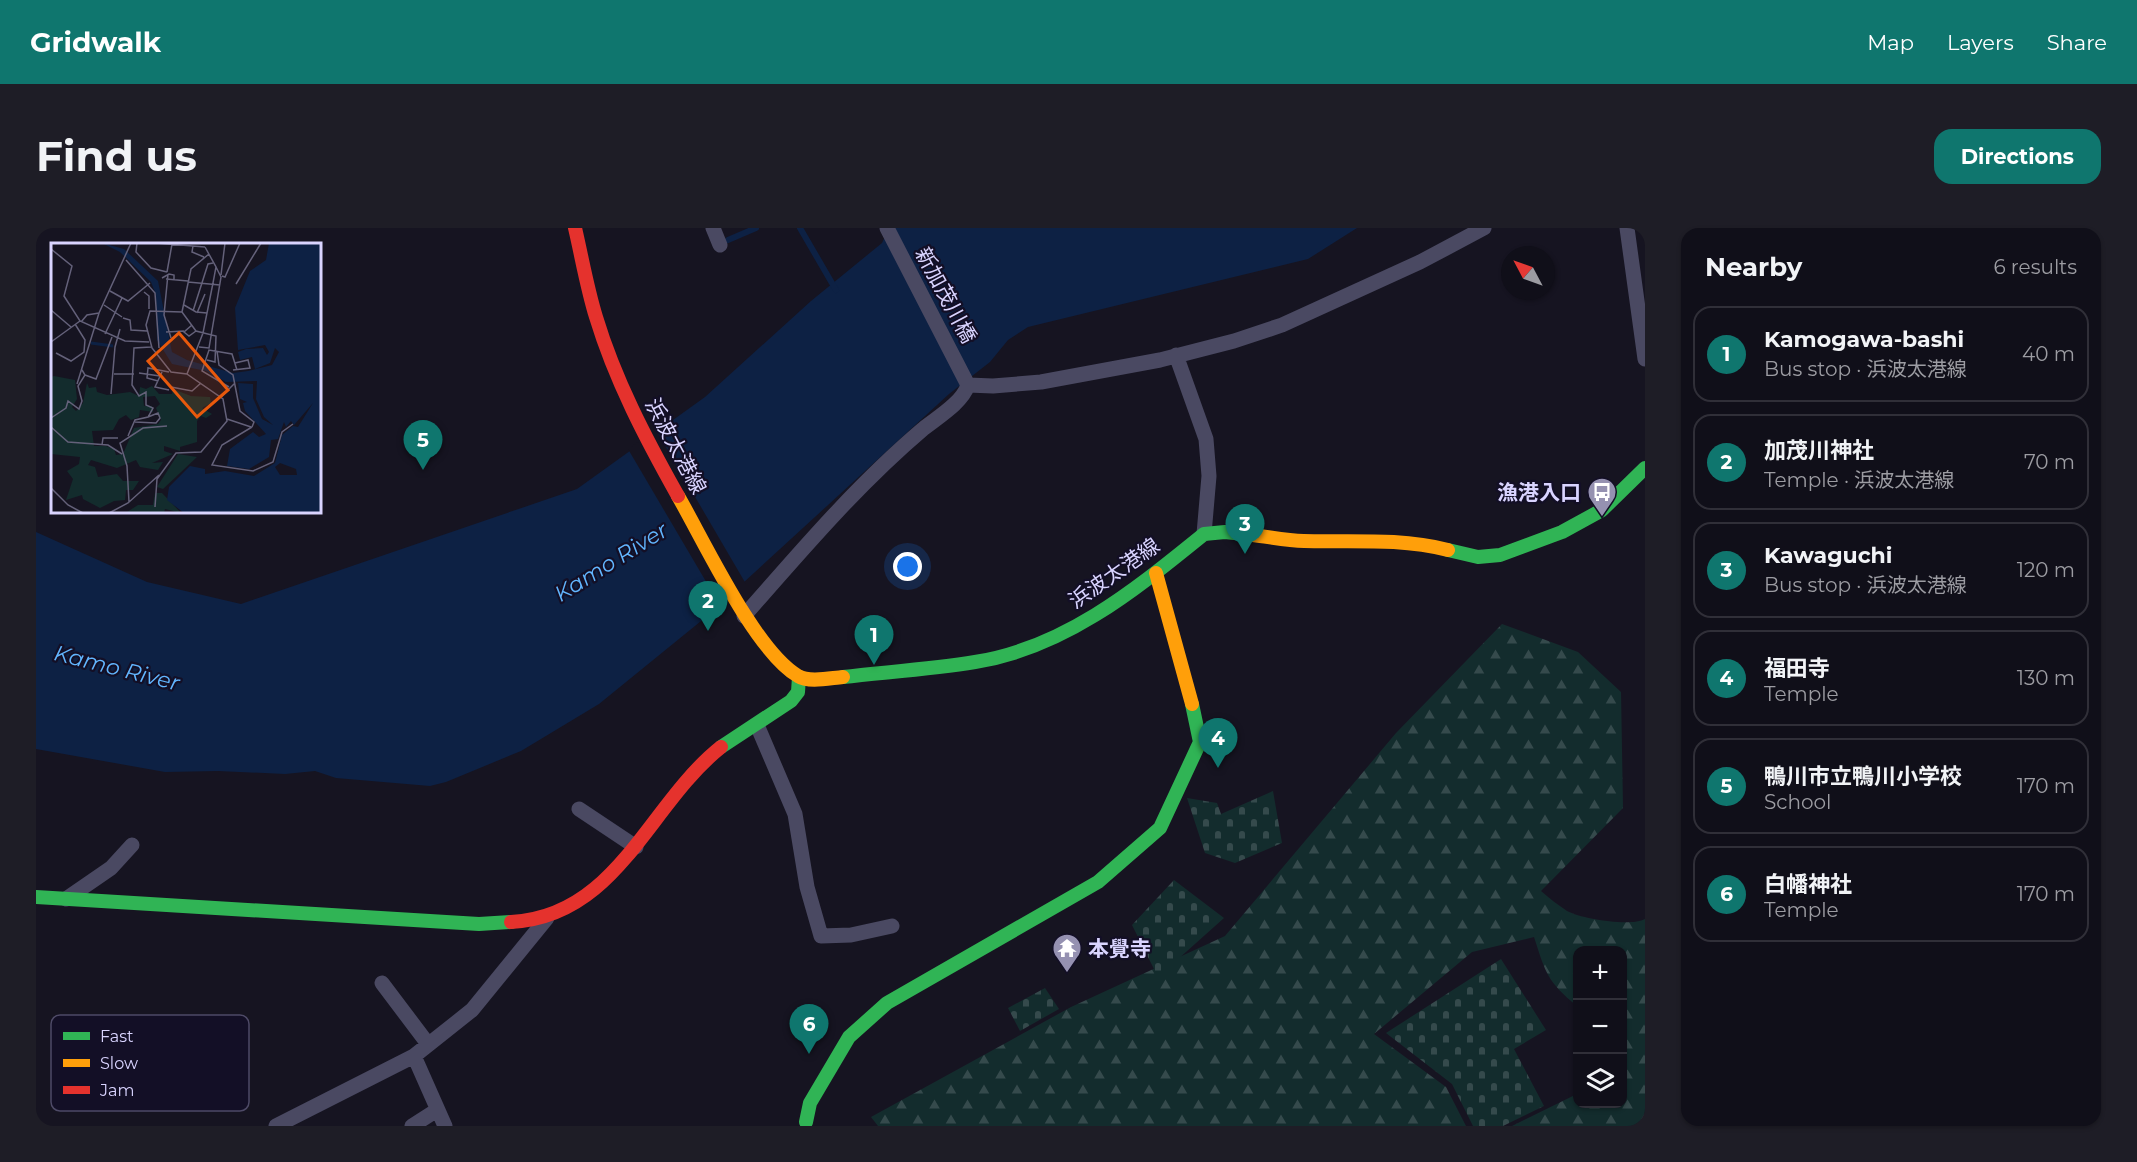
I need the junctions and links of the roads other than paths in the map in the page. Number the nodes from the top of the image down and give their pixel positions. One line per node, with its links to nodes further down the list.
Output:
1 (575, 228): 13 (street, 浜波太港線)
2 (713, 228): 6 (street)
3 (887, 228): 9 (street, 新加茂川橋)
4 (1484, 228): 7 (street)
5 (1627, 228): 8 (street)
6 (720, 244)
7 (1176, 355): 9 (street); 11 (street)
8 (1645, 359)
9 (968, 383): 13 (street)
10 (1645, 468): 11 (street)
11 (1204, 534): 12 (street, 浜波太港線)
12 (1156, 573): 14 (street, 浜波太港線); 27 (street)
13 (741, 611): 14 (street, 浜波太港線)
14 (799, 677): 15 (street)
15 (757, 725): 18 (street); 22 (street)
16 (579, 809): 18 (street)
17 (132, 845): 20 (street)
18 (636, 847): 21 (street)
19 (36, 897): 20 (street)
20 (66, 899): 21 (street)
21 (547, 918): 24 (street)
22 (892, 926)
23 (382, 983): 24 (street)
24 (428, 1044): 25 (street)
25 (414, 1056): 26 (street); 28 (street)
26 (437, 1110): 29 (street); 30 (street)
27 (806, 1122)
28 (276, 1126)
29 (412, 1126)
30 (445, 1126)

